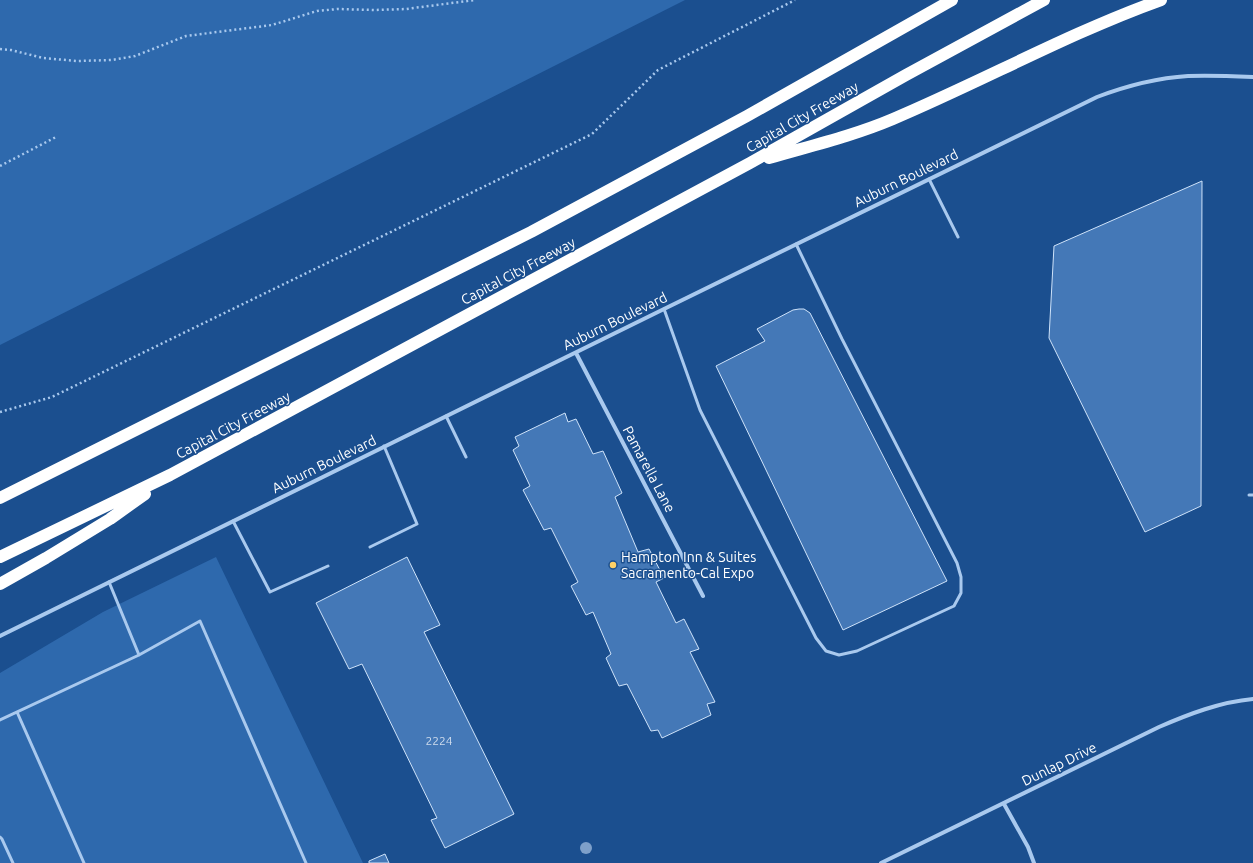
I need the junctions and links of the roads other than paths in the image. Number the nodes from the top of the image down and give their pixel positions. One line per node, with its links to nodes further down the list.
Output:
1 (952, 0): 15 (highway, Capital City Freeway)
2 (1044, 0): 5 (highway, Capital City Freeway)
3 (1161, 0): 5 (highway)
4 (1253, 77): 6 (street, Auburn Boulevard)
5 (750, 163): 14 (highway, Capital City Freeway)
6 (929, 179): 7 (lane); 8 (street, Auburn Boulevard)
7 (958, 237)
8 (796, 244): 9 (street, Auburn Boulevard); 9 (lane)
9 (664, 309): 10 (street, Auburn Boulevard)
10 (576, 353): 11 (street, Auburn Boulevard); 22 (street, Pamarella Lane)
11 (446, 416): 12 (street, Auburn Boulevard); 13 (lane)
12 (384, 446): 16 (street, Auburn Boulevard); 17 (lane)
13 (466, 457)
14 (170, 475): 18 (highway, Capital City Freeway); 21 (highway)
15 (0, 498)
16 (233, 520): 19 (lane); 20 (street, Auburn Boulevard)
17 (370, 547)
18 (0, 557)
19 (328, 566)
20 (109, 582): 23 (street, Auburn Boulevard); 24 (lane)
21 (0, 584)
22 (703, 596)
23 (0, 636)
24 (139, 655): 26 (lane); 32 (lane)
25 (1253, 699): 28 (street, Dunlap Drive)
26 (17, 712): 27 (lane); 31 (lane)
27 (0, 720)
28 (1004, 804): 33 (street, Dunlap Drive); 34 (street)
29 (0, 837): 30 (lane)
30 (13, 863)
31 (84, 863)
32 (306, 863)
33 (881, 863)
34 (1034, 863)

